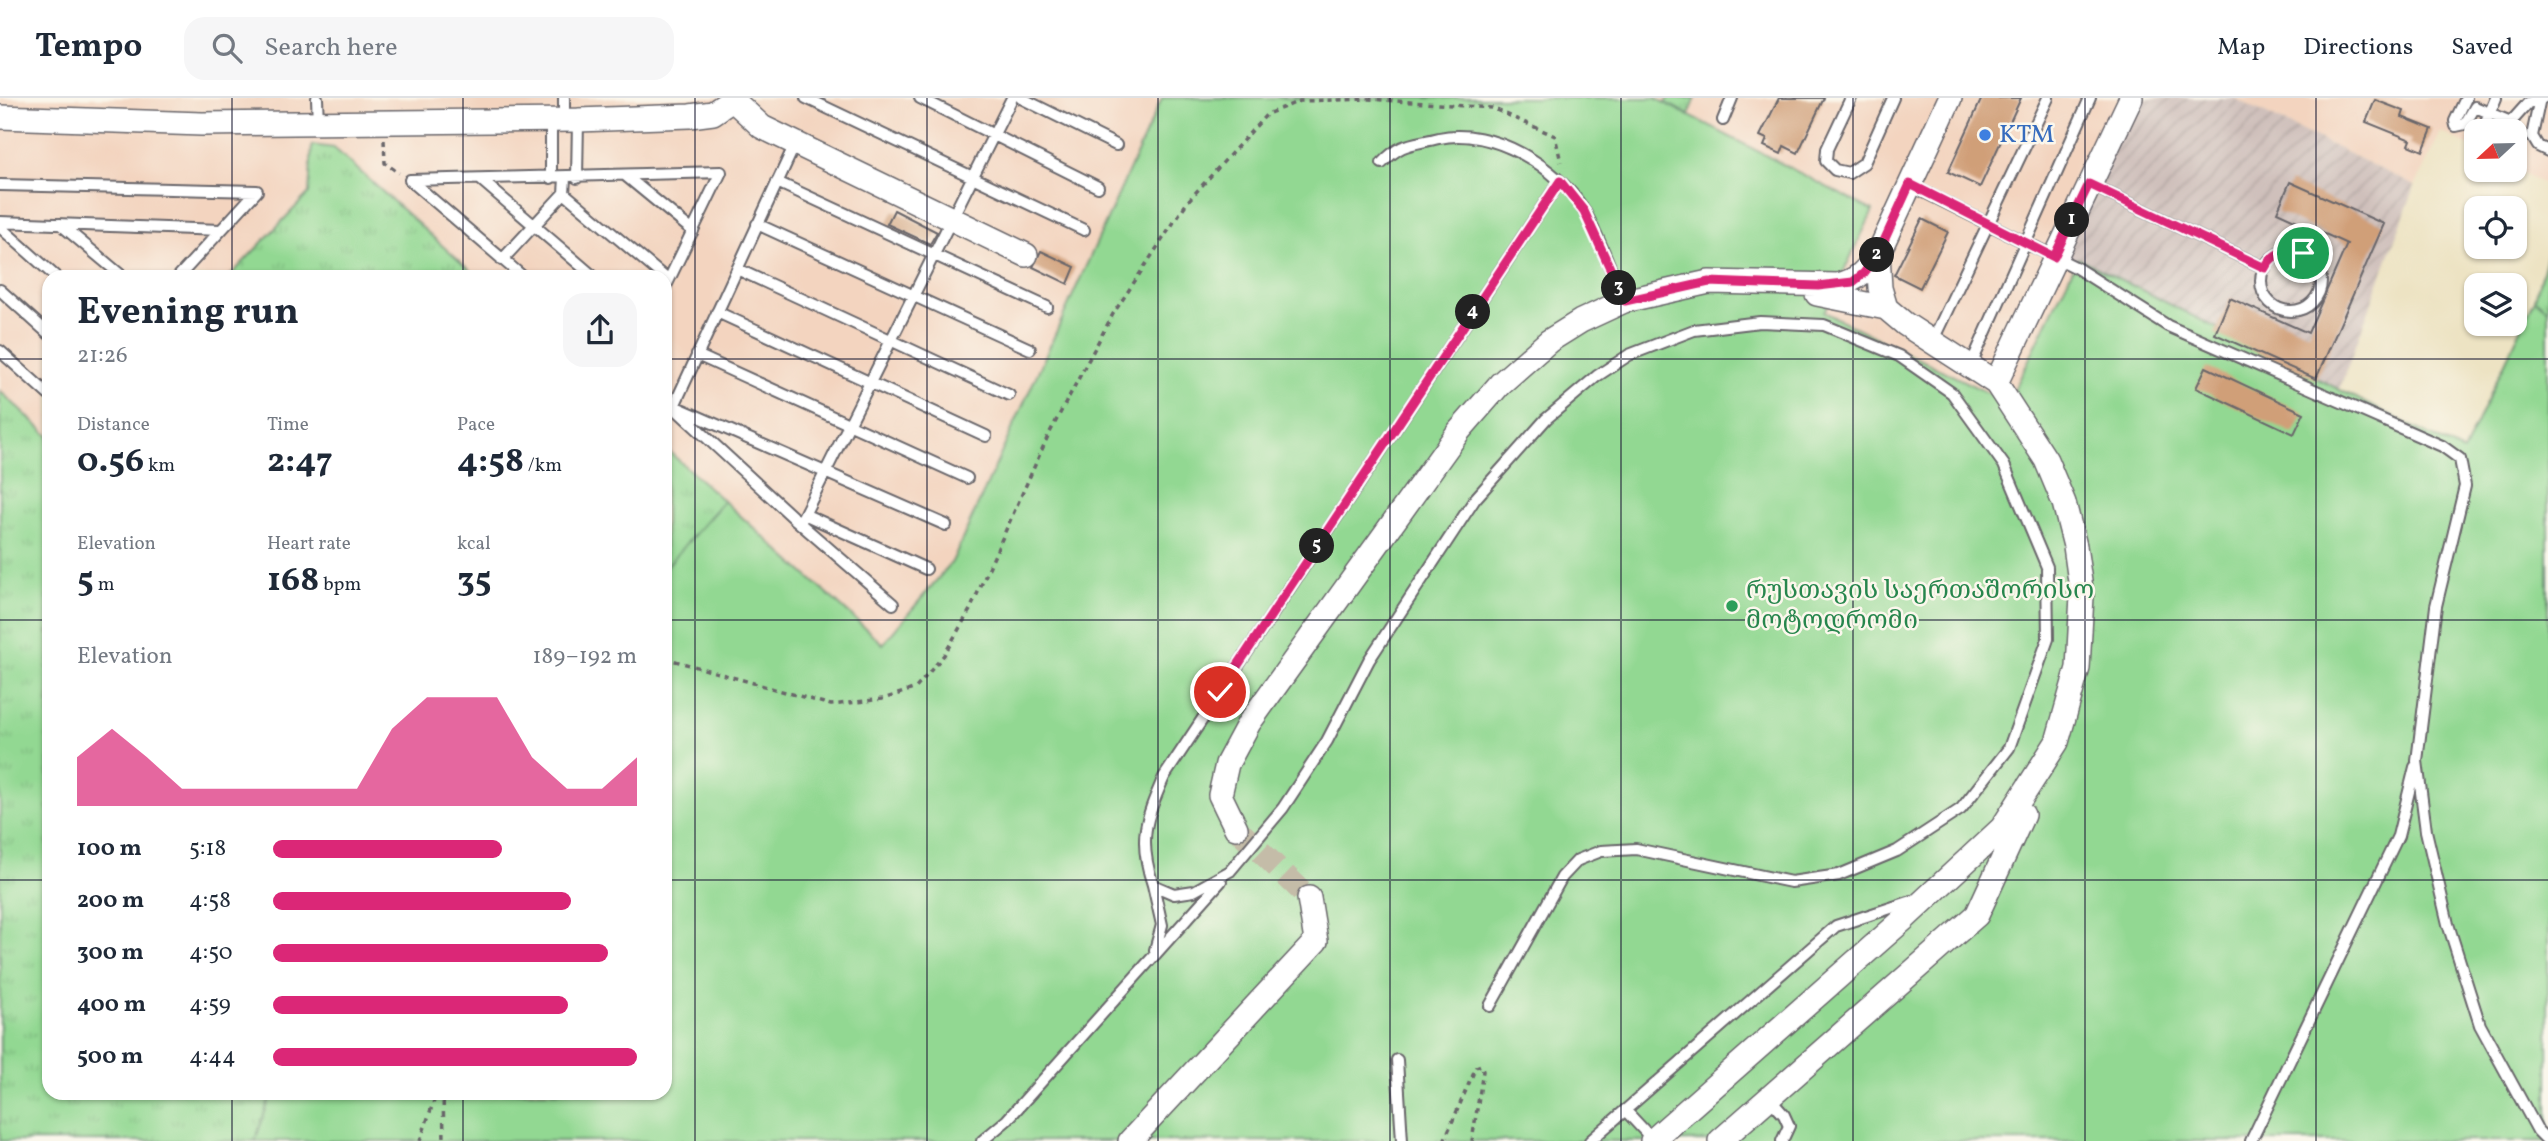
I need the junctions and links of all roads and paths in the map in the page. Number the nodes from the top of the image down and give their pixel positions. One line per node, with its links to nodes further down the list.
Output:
1 (317, 98): 25 (lane)
2 (806, 98): 37 (lane)
3 (920, 98): 27 (lane)
4 (1012, 98): 27 (lane)
5 (1021, 98): 31 (lane)
6 (1732, 98): 23 (lane)
7 (1851, 98): 8 (lane)
8 (1893, 98)
9 (1950, 98): 42 (street)
10 (2048, 98): 49 (lane)
11 (2090, 98): 57 (lane)
12 (2466, 98): 26 (lane)
13 (2496, 98): 20 (lane)
14 (2542, 98): 22 (lane); 28 (lane)
15 (734, 99): 17 (street); 30 (street)
16 (2126, 102): 43 (street)
17 (564, 114): 24 (street); 35 (lane); 36 (lane)
18 (0, 117): 25 (street)
19 (2468, 119): 21 (lane)
20 (2487, 119)
21 (2501, 119)
22 (2514, 119)
23 (1723, 120)
24 (383, 122): 25 (street); 39 (path)
25 (318, 123)
26 (2464, 124)
27 (994, 135): 37 (lane); 45 (lane)
28 (2532, 135): 29 (lane); 32 (lane)
29 (2548, 143)
30 (794, 144): 41 (lane); 47 (street)
31 (1116, 145)
32 (2548, 151)
33 (1382, 163): 40 (lane)
34 (626, 176): 36 (lane); 56 (lane); 56 (lane)
35 (551, 178): 36 (lane); 38 (lane)
36 (571, 178): 46 (lane)
37 (973, 178): 47 (lane); 55 (lane)
38 (480, 179): 39 (lane); 52 (lane)
39 (410, 180): 62 (lane)
40 (1560, 181): 75 (lane); 101 (path); 106 (lane)
41 (777, 182): 51 (lane); 59 (lane)
42 (1910, 184): 49 (lane); 58 (street)
43 (2089, 184): 61 (street); 63 (lane)
44 (0, 185): 54 (lane)
45 (1098, 187)
46 (564, 193): 52 (lane); 70 (lane)
47 (951, 221): 59 (lane); 60 (street)
48 (0, 222): 50 (lane)
49 (1988, 223): 57 (lane); 81 (lane)
50 (60, 224): 54 (lane); 66 (lane)
51 (757, 224): 64 (lane); 74 (lane)
52 (534, 226): 62 (lane); 69 (lane)
53 (0, 227): 65 (lane)
54 (221, 230): 67 (lane)
55 (1084, 230)
56 (692, 231): 71 (lane)
57 (2026, 242): 61 (lane); 85 (lane)
58 (1878, 254): 72 (street); 77 (street)
59 (935, 255): 74 (lane); 76 (lane)
60 (1026, 256)
61 (2054, 257): 87 (street); 103 (lane)
62 (502, 260): 68 (lane)
63 (2265, 268): 63 (lane)
64 (737, 269): 78 (lane); 80 (lane)
65 (48, 270)
66 (115, 270)
67 (184, 270)
68 (514, 270)
69 (586, 270)
70 (652, 270)
71 (671, 270)
72 (1791, 285): 75 (street); 77 (street)
73 (0, 290): 79 (lane)
74 (914, 296): 80 (lane); 82 (lane)
75 (1625, 301): 104 (street)
76 (1047, 307)
77 (1886, 308): 81 (street)
78 (717, 312): 84 (lane); 86 (lane)
79 (42, 328)
80 (892, 341): 86 (lane); 89 (lane)
81 (1931, 342): 85 (street)
82 (1030, 349)
83 (0, 351): 88 (lane)
84 (697, 355): 90 (lane); 93 (lane)
85 (1970, 367): 87 (street)
86 (871, 383): 93 (lane); 94 (lane)
87 (1996, 383): 102 (street)
88 (42, 389)
89 (1009, 395)
90 (672, 398)
91 (672, 404): 95 (lane)
92 (672, 406): 97 (lane)
93 (850, 425): 95 (lane); 96 (lane)
94 (986, 436)
95 (827, 473): 97 (lane); 98 (lane)
96 (967, 478)
97 (801, 517): 99 (lane); 100 (lane)
98 (946, 525)
99 (926, 569)
100 (892, 604)
101 (672, 660)
102 (2057, 742): 107 (street); 112 (street)
103 (2417, 761): 127 (lane); 128 (lane)
104 (1236, 828)
105 (1230, 871): 106 (lane); 109 (lane); 110 (lane)
106 (1153, 885): 109 (lane)
107 (1934, 891): 115 (lane); 124 (street)
108 (1309, 898): 119 (street)
109 (1154, 953): 118 (lane)
110 (1490, 1006)
111 (1397, 1060): 120 (lane)
112 (1769, 1098): 125 (street); 126 (lane)
113 (434, 1100): 116 (path)
114 (443, 1100): 117 (path)
115 (1625, 1110): 123 (lane); 124 (lane)
116 (420, 1141)
117 (444, 1141)
118 (982, 1141)
119 (1130, 1141)
120 (1402, 1141)
121 (1444, 1141): 122 (path)
122 (1472, 1141)
123 (1590, 1141)
124 (1653, 1141)
125 (1720, 1141)
126 (1783, 1141)
127 (2251, 1141)
128 (2548, 1141)

